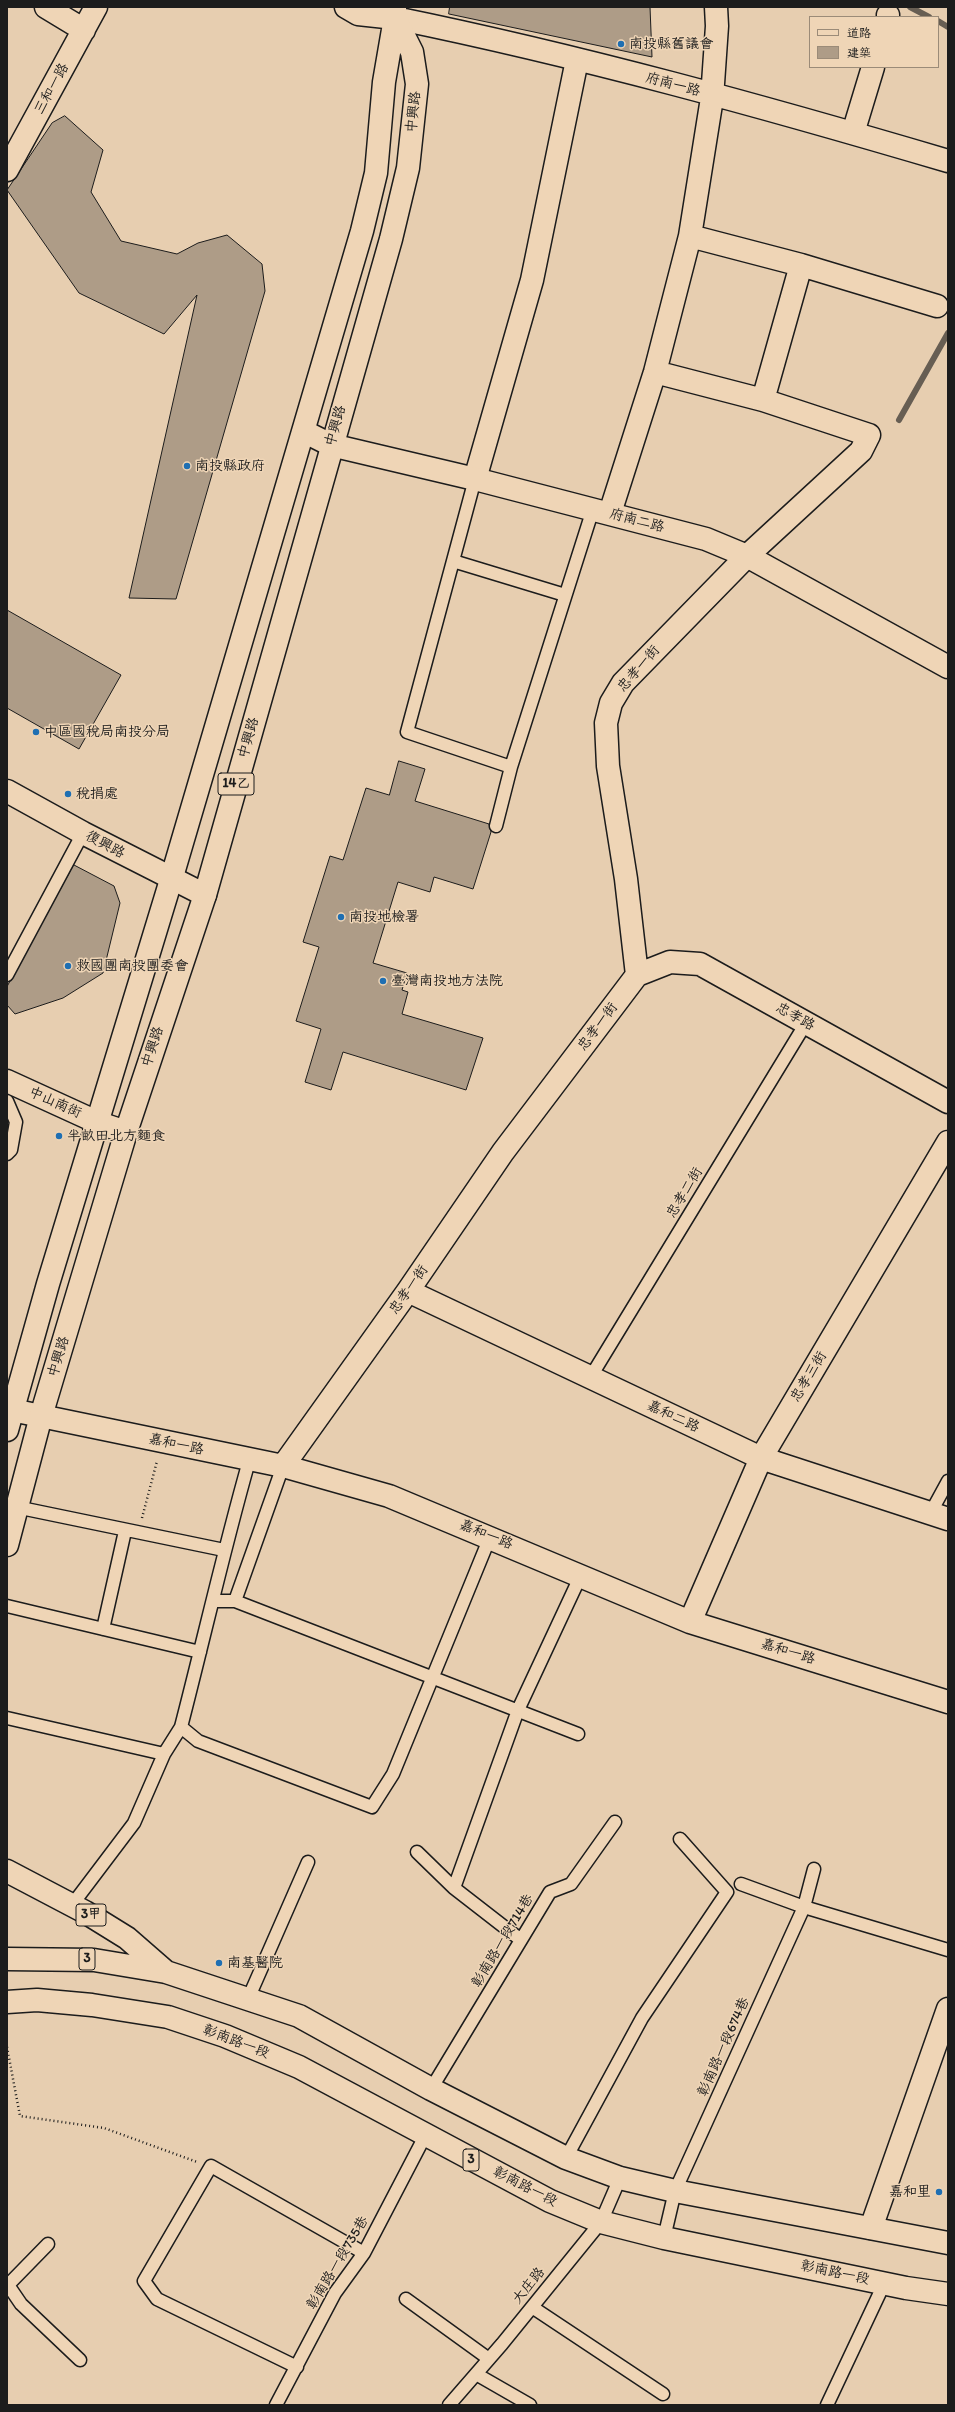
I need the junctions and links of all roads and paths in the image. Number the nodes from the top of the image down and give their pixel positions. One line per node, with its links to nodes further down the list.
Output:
1 (46, 7): 6 (street)
2 (96, 7): 6 (street, 三和一路)
3 (346, 7): 5 (street)
4 (716, 7): 9 (street)
5 (391, 11): 7 (street, 府南一路); 13 (street, 中興路 / 14乙); 15 (street, 中興路 / 14乙)
6 (84, 30): 12 (street, 三和一路)
7 (577, 60): 9 (street, 府南一路); 22 (street)
8 (873, 68): 10 (street)
9 (711, 95): 10 (street, 府南一路); 14 (street)
10 (853, 133): 11 (street, 府南一路)
11 (948, 161)
12 (8, 165)
13 (362, 231): 15 (street); 20 (street, 中興路 / 14乙)
14 (690, 236): 16 (street); 18 (street)
15 (391, 239): 21 (street, 中興路 / 14乙)
16 (801, 265): 17 (street); 19 (street)
17 (937, 306)
18 (655, 372): 19 (street); 23 (street)
19 (763, 400): 24 (street, 忠孝一街)
20 (304, 432): 21 (street, 府南二路); 32 (street, 中興路 / 14乙)
21 (331, 445): 22 (street, 府南二路); 33 (street, 中興路 / 14乙)
22 (475, 479): 23 (street, 府南二路); 25 (lane)
23 (601, 511): 24 (street, 府南二路); 26 (lane)
24 (747, 556): 27 (street, 府南二路); 35 (street, 忠孝一街)
25 (452, 561): 26 (lane); 28 (lane)
26 (565, 595): 28 (lane)
27 (948, 667)
28 (511, 767): 30 (lane)
29 (7, 791): 31 (street, 復興路)
30 (496, 826)
31 (83, 833): 32 (street, 復興路); 34 (lane)
32 (171, 880): 33 (street, 復興路); 40 (street, 中興路 / 14乙)
33 (205, 895): 41 (street, 中興路 / 14乙)
34 (7, 975)
35 (637, 976): 36 (street, 忠孝路); 44 (street, 忠孝一街)
36 (806, 1023): 39 (street, 忠孝路); 45 (lane, 忠孝二街)
37 (7, 1081): 40 (street, 中山南街)
38 (7, 1101): 43 (lane)
39 (948, 1102)
40 (99, 1122): 41 (street, 中山南街); 46 (street, 中興路 / 14乙)
41 (126, 1132): 47 (street, 中興路 / 14乙)
42 (948, 1142): 49 (street, 忠孝三街)
43 (7, 1154)
44 (408, 1291): 45 (street, 嘉和二路); 51 (street, 忠孝一街)
45 (590, 1378): 49 (street, 嘉和二路)
46 (9, 1416): 47 (street, 嘉和一路)
47 (41, 1416): 48 (street, 嘉和一路); 53 (street, 中興路 / 14乙)
48 (162, 1442): 50 (street, 嘉和一路); 56 (path)
49 (761, 1458): 54 (street, 嘉和二路); 64 (street, 忠孝三街)
50 (249, 1461): 51 (street, 嘉和一路); 59 (lane)
51 (282, 1466): 57 (street, 嘉和一路); 62 (lane)
52 (948, 1482): 54 (lane)
53 (16, 1507): 55 (lane); 58 (street, 中興路 / 14乙)
54 (939, 1516)
55 (125, 1531): 56 (lane); 65 (lane)
56 (138, 1534): 59 (lane)
57 (490, 1537): 60 (street, 嘉和一路); 67 (lane)
58 (7, 1545)
59 (224, 1550): 61 (lane)
60 (582, 1575): 64 (street, 嘉和一路); 69 (lane)
61 (213, 1601): 62 (lane); 66 (lane)
62 (235, 1601): 67 (lane)
63 (7, 1606): 65 (lane)
64 (690, 1622): 68 (street, 嘉和一路)
65 (103, 1629): 66 (lane)
66 (200, 1652): 71 (lane)
67 (432, 1677): 69 (lane); 71 (lane)
68 (948, 1702)
69 (518, 1710): 72 (lane); 81 (lane)
70 (7, 1718): 73 (lane)
71 (181, 1727): 73 (lane)
72 (578, 1734)
73 (164, 1754): 82 (lane)
74 (615, 1822): 84 (lane, 彰南路一段714巷)
75 (680, 1839): 94 (lane)
76 (417, 1852): 81 (lane)
77 (308, 1862): 88 (lane)
78 (814, 1869): 83 (lane, 彰南路一段674巷)
79 (7, 1871): 82 (street, 3甲)
80 (740, 1884): 83 (lane)
81 (454, 1888): 84 (lane)
82 (72, 1904): 87 (street, 3甲)
83 (804, 1907): 85 (lane); 97 (lane, 彰南路一段674巷)
84 (521, 1940): 92 (lane, 彰南路一段714巷)
85 (948, 1950)
86 (7, 1959): 87 (street, 3)
87 (166, 1972): 88 (street, 3)
88 (248, 1999): 92 (street, 3)
89 (7, 2002): 93 (street, 彰南路一段 / 3)
90 (948, 2009): 99 (street)
91 (7, 2048): 95 (path)
92 (431, 2089): 94 (street, 3)
93 (425, 2136): 98 (street, 彰南路一段 / 3); 103 (lane, 彰南路一段735巷)
94 (566, 2158): 96 (street, 3)
95 (210, 2166): 103 (lane); 111 (lane)
96 (620, 2178): 97 (street, 3); 98 (lane, 大庄路)
97 (675, 2192): 99 (street, 3); 100 (lane, 彰南路一段674巷)
98 (601, 2222): 100 (street, 彰南路一段 / 3); 108 (lane, 大庄路)
99 (870, 2228): 101 (street, 3)
100 (664, 2238): 104 (street, 彰南路一段 / 3)
101 (948, 2243)
102 (48, 2244): 105 (lane)
103 (364, 2253): 111 (lane, 彰南路一段735巷)
104 (884, 2284): 106 (street, 彰南路一段 / 3); 117 (lane)
105 (8, 2285): 110 (lane)
106 (948, 2294)
107 (406, 2299): 109 (lane)
108 (532, 2308): 109 (lane, 大庄路); 113 (lane)
109 (489, 2359): 112 (lane, 大庄路)
110 (80, 2360)
111 (297, 2367): 114 (lane, 彰南路一段735巷)
112 (476, 2374): 115 (lane, 大庄路); 116 (lane)
113 (663, 2394)
114 (276, 2405)
115 (449, 2405)
116 (530, 2405)
117 (827, 2405)

